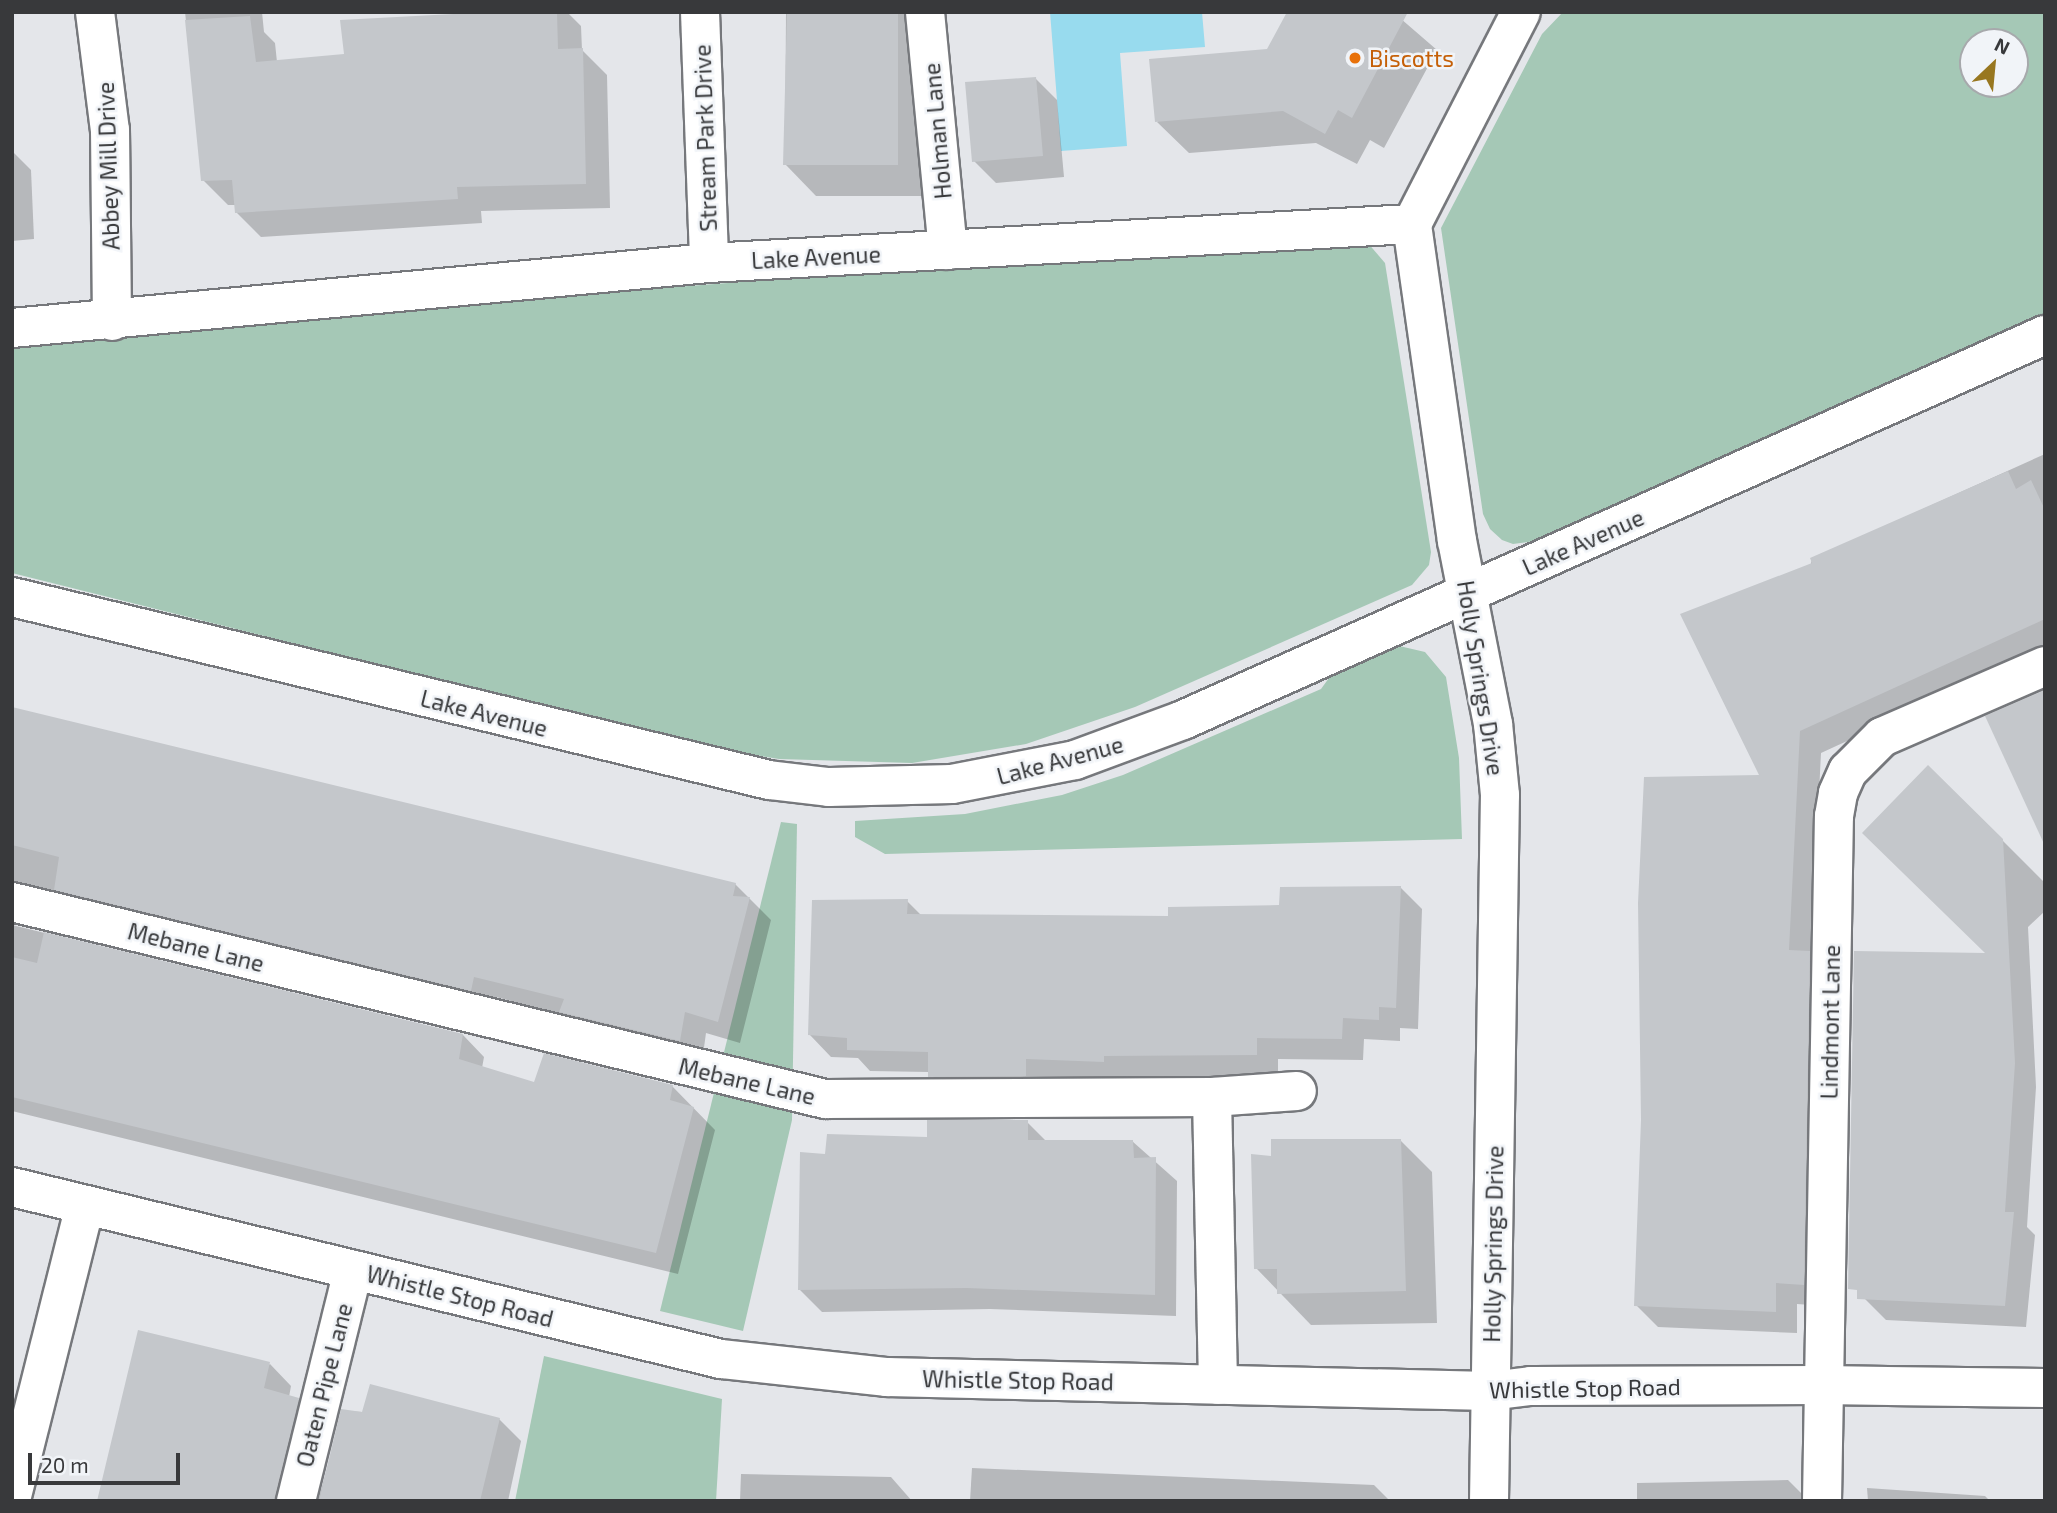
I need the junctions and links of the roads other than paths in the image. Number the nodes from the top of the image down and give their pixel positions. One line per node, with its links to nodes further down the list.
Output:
1 (95, 12): 8 (street, Abbey Mill Drive)
2 (700, 12): 7 (street, Stream Park Drive)
3 (925, 12): 6 (street, Holman Lane)
4 (1521, 12): 5 (street)
5 (1412, 224): 6 (street, Lake Avenue); 11 (street, Holly Springs Drive)
6 (948, 250): 7 (street, Lake Avenue)
7 (709, 263): 8 (street, Lake Avenue)
8 (112, 321): 9 (street, Lake Avenue)
9 (12, 328)
10 (2045, 335): 11 (street, Lake Avenue)
11 (1468, 594): 12 (street, Lake Avenue); 23 (street, Holly Springs Drive)
12 (12, 597)
13 (2045, 666): 21 (street, Lindmont Lane)
14 (12, 902): 16 (street, Mebane Lane)
15 (1297, 1091): 16 (street, Mebane Lane)
16 (1212, 1097): 20 (street)
17 (12, 1187): 18 (street, Whistle Stop Road)
18 (85, 1205): 19 (street, Whistle Stop Road); 24 (street)
19 (353, 1270): 20 (street, Whistle Stop Road); 25 (street, Oaten Pipe Lane)
20 (1218, 1385): 23 (street, Whistle Stop Road)
21 (1823, 1385): 22 (street, Whistle Stop Road); 23 (street, Whistle Stop Road); 27 (street, Lindmont Lane)
22 (2045, 1388)
23 (1490, 1391): 26 (street, Holly Springs Drive)
24 (12, 1496)
25 (296, 1501)
26 (1489, 1501)
27 (1822, 1501)

